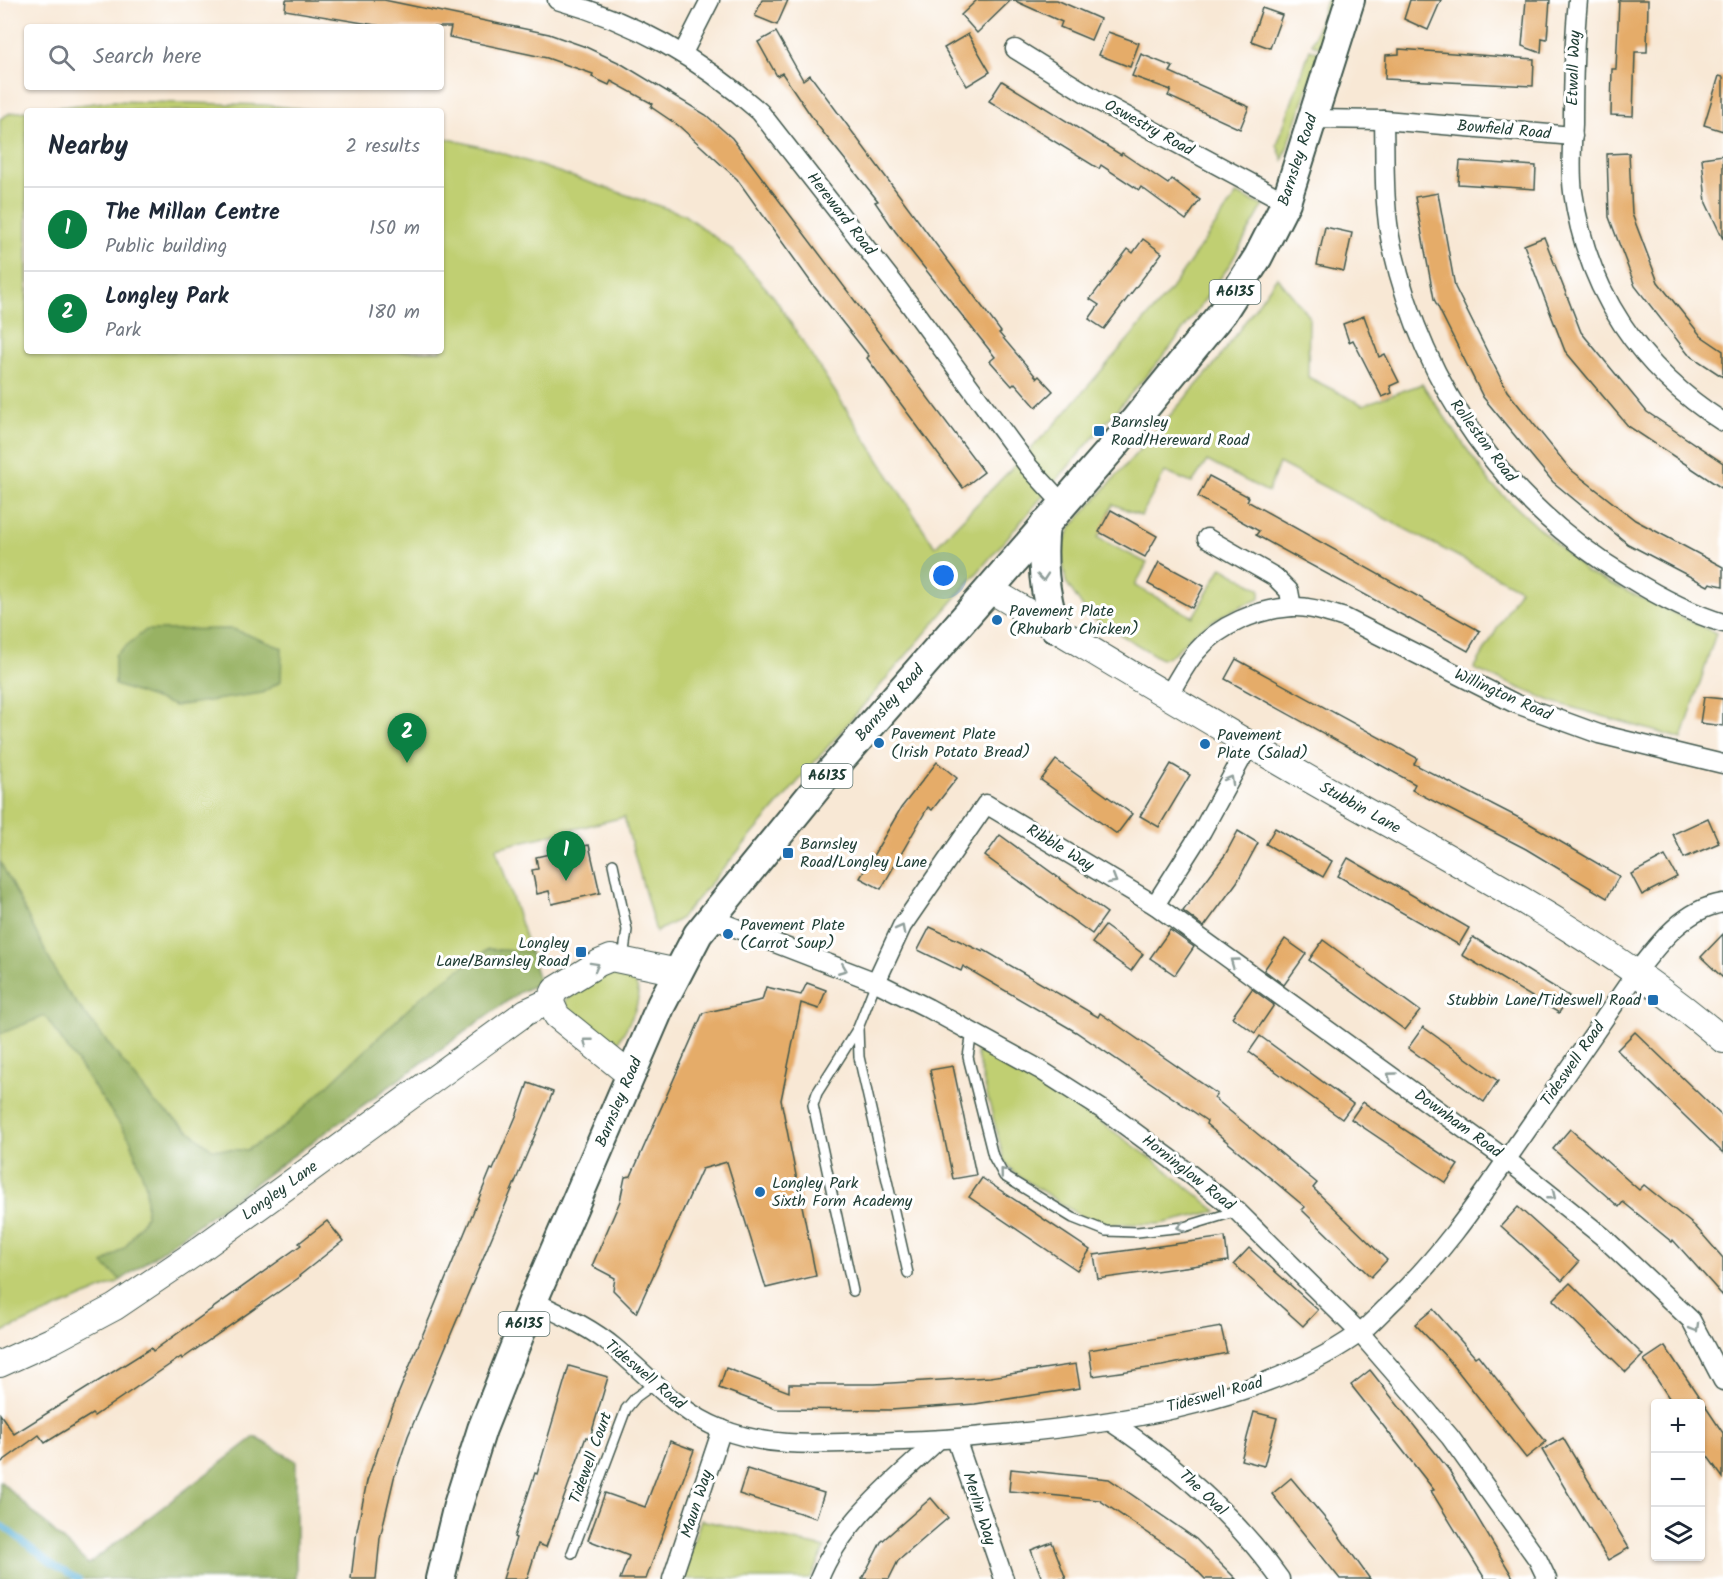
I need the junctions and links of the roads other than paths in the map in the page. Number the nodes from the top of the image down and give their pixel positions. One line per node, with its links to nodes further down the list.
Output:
1 (557, 0): 6 (street, Hereward Road)
2 (710, 0): 6 (street)
3 (1350, 0): 7 (main road, Barnsley Road / A6135)
4 (1578, 0): 9 (street, Etwall Way)
5 (1015, 50): 10 (street, Oswestry Road)
6 (683, 52): 12 (street, Hereward Road)
7 (1311, 119): 8 (street, Bowfield Road); 10 (main road, Barnsley Road / A6135)
8 (1384, 120): 9 (street, Bowfield Road); 16 (street, Rolleston Road)
9 (1572, 136): 11 (street, Bowfield Road)
10 (1286, 202): 12 (main road, Barnsley Road / A6135)
11 (1723, 422)
12 (1054, 513): 14 (main road, Barnsley Road / A6135); 17 (main road, one-way to 17)
13 (1207, 538): 15 (street)
14 (989, 589): 17 (street, Stubbin Lane); 24 (main road, Barnsley Road / A6135)
15 (1292, 607): 18 (street, Willington Road); 20 (street, Willington Road)
16 (1723, 623)
17 (1055, 628): 18 (street, Stubbin Lane)
18 (1167, 697): 19 (street, Stubbin Lane)
19 (1250, 746): 23 (street, one-way to 19); 27 (street, Stubbin Lane)
20 (1723, 764)
21 (614, 864): 25 (lane)
22 (1723, 903): 27 (street, Tideswell Road)
23 (1155, 905): 28 (street, Ribble Way, one-way to 23); 34 (street, Downham Road, one-way to 23)
24 (710, 918): 26 (main road, Barnsley Road / A6135); 28 (street, Horninglow Road, one-way to 28)
25 (623, 959): 26 (street, Longley Lane); 29 (street, Longley Lane, one-way to 25)
26 (678, 972): 33 (main road, Barnsley Road / A6135)
27 (1636, 973): 32 (street, Stubbin Lane); 34 (street, Tideswell Road)
28 (876, 982): 30 (lane); 31 (street, Horninglow Road)
29 (550, 1001): 33 (street, one-way to 29); 40 (street, Longley Lane)
30 (858, 1028): 36 (lane); 37 (lane)
31 (972, 1032): 35 (street, Horninglow Road); 35 (lane, one-way to 31)
32 (1723, 1040)
33 (631, 1076): 38 (main road, Barnsley Road / A6135)
34 (1507, 1160): 39 (street, Tideswell Road); 41 (street, Downham Road, one-way to 41)
35 (1237, 1211): 39 (street, Horninglow Road)
36 (908, 1273)
37 (854, 1291)
38 (533, 1301): 42 (street, Tideswell Road); 48 (main road, Barnsley Road / A6135)
39 (1360, 1333): 43 (street, Tideswell Road); 53 (street, Horninglow Road)
40 (0, 1364)
41 (1723, 1381)
42 (654, 1384): 44 (street, Tideswell Road); 47 (lane, Tidewell Court)
43 (1112, 1422): 45 (street, Tideswell Road); 52 (street, The Oval)
44 (722, 1429): 46 (street, Tideswell Road); 49 (street, Maun Way)
45 (956, 1439): 46 (street, Tideswell Road); 51 (street, Merlin Way)
46 (938, 1440): 50 (street)
47 (572, 1554)
48 (440, 1579)
49 (672, 1579)
50 (819, 1579)
51 (1004, 1579)
52 (1280, 1579)
53 (1548, 1579)

